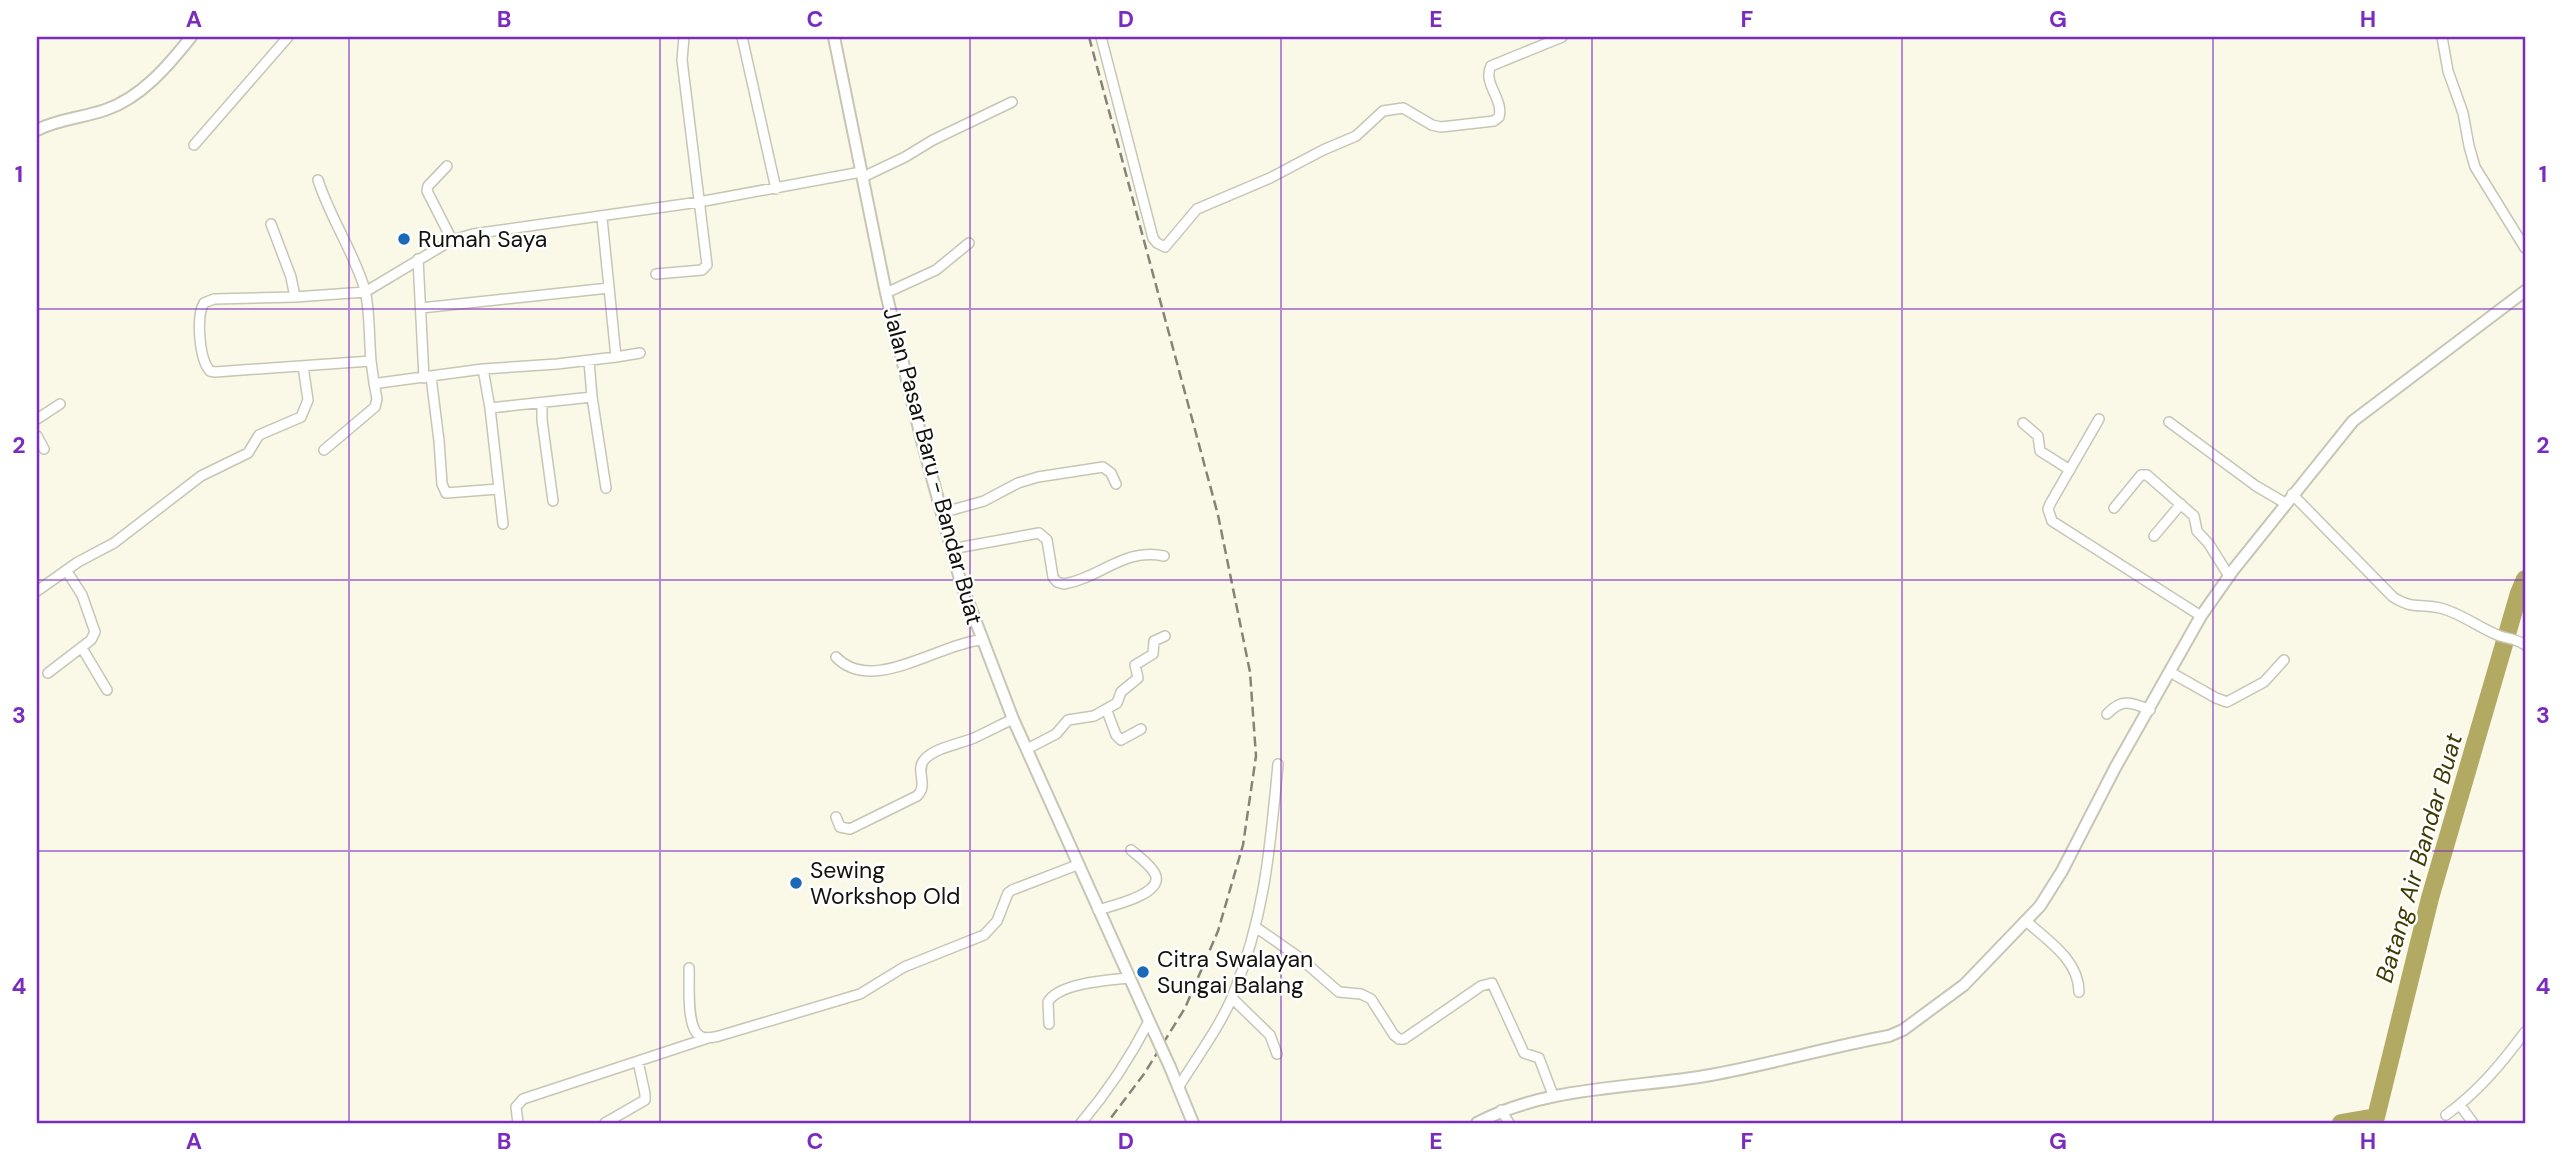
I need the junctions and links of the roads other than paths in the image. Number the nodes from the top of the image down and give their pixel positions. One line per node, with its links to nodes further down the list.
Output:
1 (191, 37): 10 (street)
2 (288, 37): 11 (street)
3 (684, 37): 16 (street)
4 (742, 37): 15 (street)
5 (834, 37): 13 (street, Jalan Pasar Baru - Bandar Buat)
6 (1101, 37): 7 (street)
7 (1562, 37)
8 (2442, 37): 21 (street)
9 (1012, 102): 13 (street)
10 (37, 130)
11 (194, 145)
12 (447, 166): 19 (street)
13 (862, 175): 15 (street); 27 (street, Jalan Pasar Baru - Bandar Buat)
14 (318, 180): 26 (street)
15 (776, 189): 16 (street)
16 (699, 202): 17 (street); 23 (street)
17 (602, 218): 19 (street); 24 (street)
18 (271, 224): 28 (street)
19 (452, 240): 22 (street)
20 (969, 243): 27 (street)
21 (2525, 248)
22 (418, 259): 26 (street); 29 (street)
23 (656, 274)
24 (608, 288): 29 (street); 31 (street)
25 (2525, 291): 53 (street)
26 (365, 292): 28 (street); 32 (street)
27 (886, 293): 57 (street, Jalan Pasar Baru - Bandar Buat)
28 (295, 297): 34 (street)
29 (421, 308): 36 (street)
30 (640, 353): 31 (street)
31 (616, 357): 33 (street)
32 (371, 361): 34 (street); 37 (street)
33 (589, 361): 35 (street); 38 (street)
34 (303, 366): 62 (street)
35 (483, 369): 36 (street); 41 (street)
36 (427, 378): 37 (street); 52 (street)
37 (374, 383): 48 (street)
38 (592, 397): 39 (street); 51 (street)
39 (542, 403): 41 (street); 54 (street)
40 (60, 404): 42 (street)
41 (489, 408): 52 (street)
42 (37, 419)
43 (2099, 419): 49 (street)
44 (2169, 422): 53 (street)
45 (2023, 423): 49 (street)
46 (37, 436): 47 (street)
47 (44, 449)
48 (324, 450)
49 (2070, 470): 65 (street)
50 (1116, 484): 57 (street)
51 (606, 488)
52 (498, 489): 58 (street)
53 (2289, 498): 63 (street); 68 (street)
54 (553, 501)
55 (2181, 504): 56 (street); 59 (street); 63 (street)
56 (2114, 508)
57 (941, 513): 60 (street, Jalan Pasar Baru - Bandar Buat)
58 (503, 524)
59 (2154, 536)
60 (951, 550): 61 (street); 67 (street, Jalan Pasar Baru - Bandar Buat)
61 (1164, 556)
62 (66, 570): 64 (street); 69 (street)
63 (2229, 576): 65 (street)
64 (37, 591)
65 (2201, 616): 72 (street)
66 (1166, 636): 76 (street)
67 (981, 640): 70 (street); 78 (street, Jalan Pasar Baru - Bandar Buat)
68 (2522, 642)
69 (82, 648): 73 (street); 74 (street)
70 (836, 657)
71 (2284, 660): 72 (street)
72 (2169, 671): 75 (street)
73 (48, 673)
74 (107, 690)
75 (2150, 709): 77 (street); 86 (street)
76 (1107, 710): 79 (street); 80 (street)
77 (2107, 714)
78 (1013, 719): 80 (street, Jalan Pasar Baru - Bandar Buat); 82 (street)
79 (1141, 729)
80 (1027, 749): 84 (street, Jalan Pasar Baru - Bandar Buat)
81 (1278, 764): 87 (street)
82 (836, 817)
83 (1131, 850): 85 (street)
84 (1077, 865): 85 (street, Jalan Pasar Baru - Bandar Buat); 95 (street)
85 (1098, 910): 89 (street, Jalan Pasar Baru - Bandar Buat)
86 (2026, 921): 90 (street); 99 (street)
87 (1256, 928): 91 (street); 99 (street)
88 (689, 968): 95 (street)
89 (1129, 978): 92 (street); 93 (street, Jalan Pasar Baru - Bandar Buat)
90 (2079, 992)
91 (1232, 998): 96 (street); 98 (street)
92 (1049, 1024)
93 (1151, 1027): 98 (street, Jalan Pasar Baru - Bandar Buat, bridge); 105 (street)
94 (2525, 1032): 100 (street)
95 (708, 1038): 97 (street)
96 (1278, 1054)
97 (638, 1061): 103 (street); 104 (street)
98 (1178, 1088): 106 (street, Jalan Pasar Baru - Bandar Buat)
99 (1553, 1095): 101 (street)
100 (2460, 1105): 102 (street); 109 (street)
101 (1502, 1110): 107 (street); 108 (street)
102 (2446, 1115)
103 (518, 1123)
104 (605, 1123)
105 (1081, 1123)
106 (1193, 1123)
107 (1477, 1123)
108 (1509, 1123)
109 (2473, 1123)

